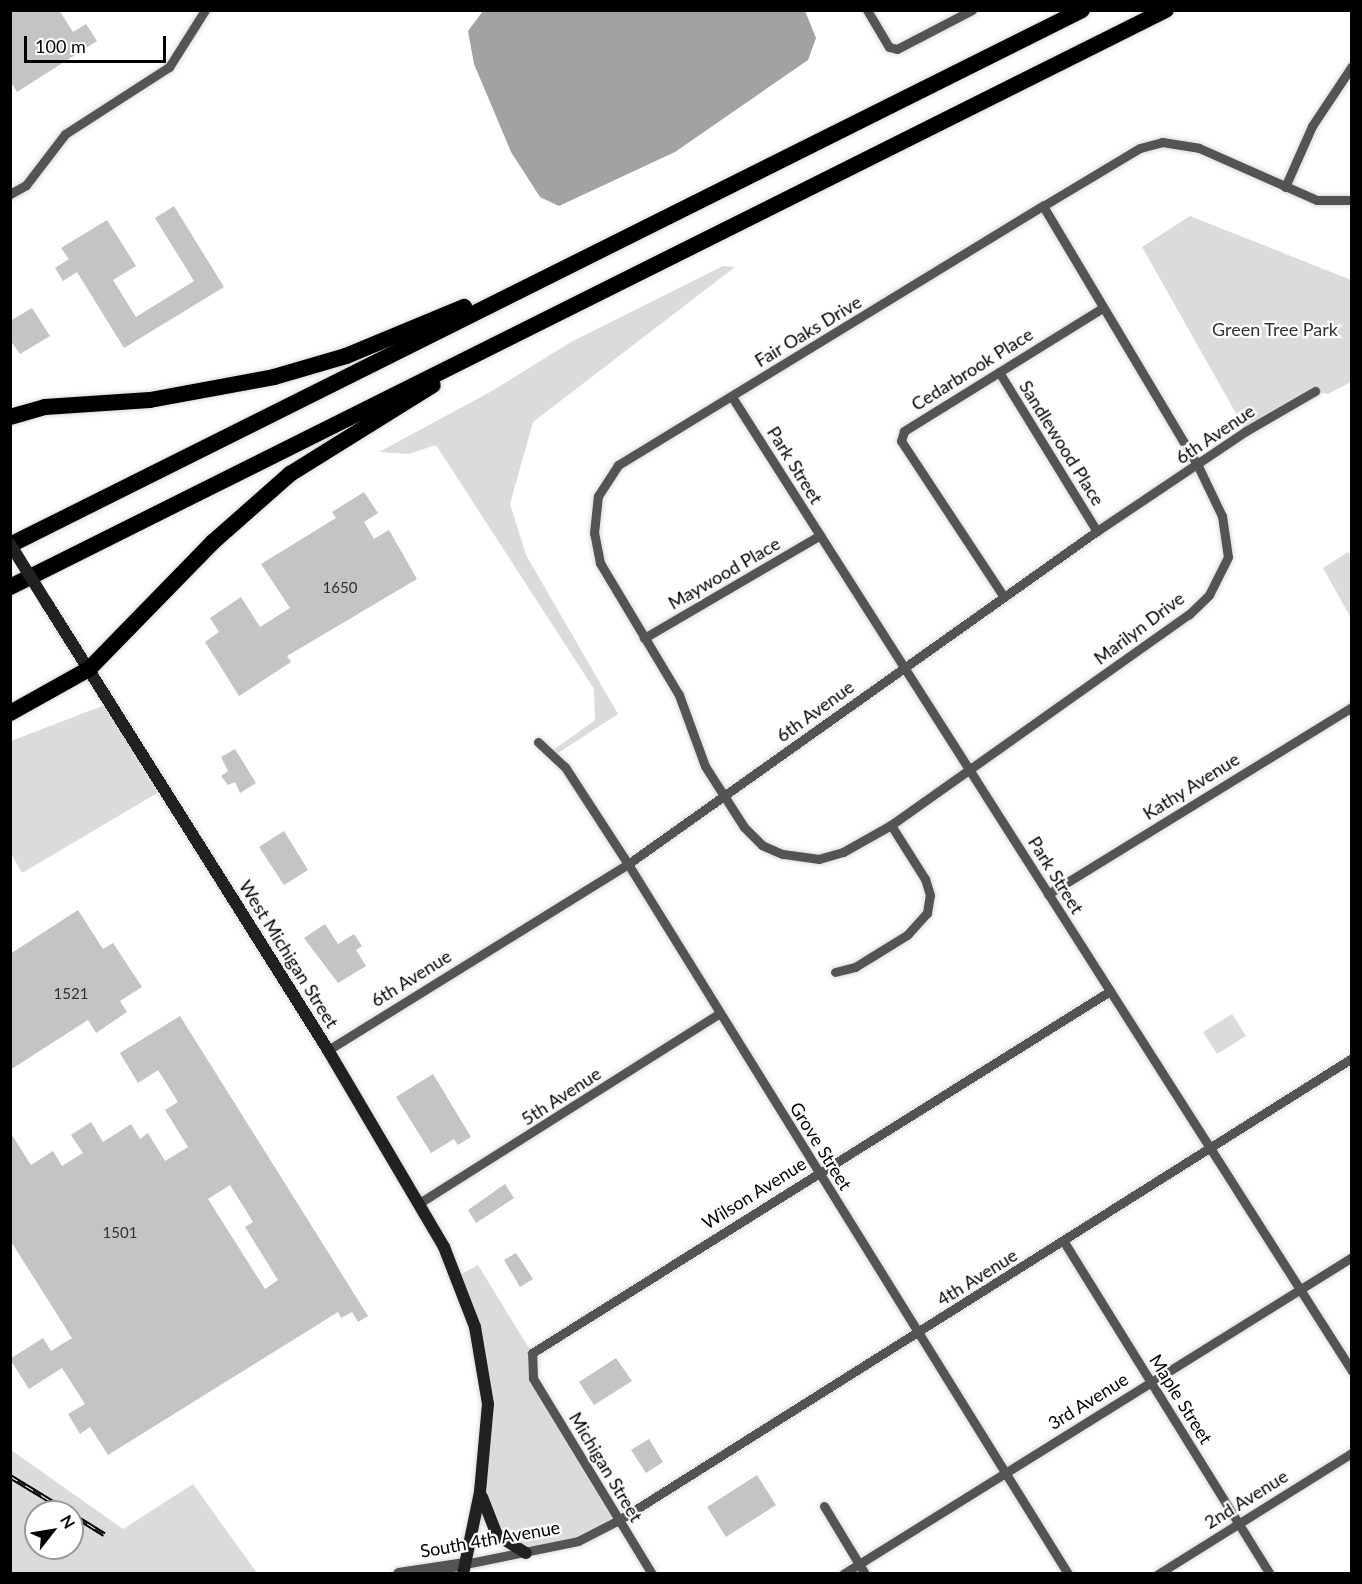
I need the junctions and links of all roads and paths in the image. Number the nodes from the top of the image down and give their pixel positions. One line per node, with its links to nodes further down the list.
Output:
1 (205, 10): 8 (street)
2 (867, 10): 3 (street)
3 (972, 10)
4 (1082, 10): 11 (highway)
5 (1166, 10): 13 (highway)
6 (1352, 66): 7 (street)
7 (1285, 187): 9 (street, Fair Oaks Drive); 10 (street, Fair Oaks Drive)
8 (10, 194)
9 (1352, 200)
10 (1044, 206): 12 (street, Marilyn Drive); 16 (street, Fair Oaks Drive)
11 (544, 278): 17 (highway); 21 (highway)
12 (1102, 308): 14 (street, Cedarbrook Place); 18 (street, Marilyn Drive)
13 (517, 333): 22 (highway); 26 (highway)
14 (999, 372): 19 (street, Sandlewood Place); 23 (street, Cedarbrook Place)
15 (1315, 391): 18 (street, 6th Avenue)
16 (732, 397): 20 (street, Park Street); 24 (street, Fair Oaks Drive)
17 (10, 417)
18 (1198, 466): 19 (street, 6th Avenue); 30 (street, Marilyn Drive)
19 (1097, 531): 23 (street, 6th Avenue)
20 (820, 535): 24 (street, Maywood Place); 25 (street, Park Street)
21 (10, 544): 26 (main road, West Michigan Street, bridge)
22 (10, 587)
23 (1004, 597): 25 (street, 6th Avenue)
24 (644, 638): 31 (street, Fair Oaks Drive)
25 (903, 666): 30 (street, Park Street); 31 (street, 6th Avenue)
26 (88, 669): 28 (highway); 38 (main road, West Michigan Street)
27 (1352, 707): 34 (street, Kathy Avenue)
28 (10, 713)
29 (538, 742): 33 (street, Grove Street)
30 (970, 771): 32 (street, Marilyn Drive); 34 (street, Park Street)
31 (725, 797): 32 (street, Marilyn Drive); 33 (street, 6th Avenue)
32 (891, 825): 35 (street)
33 (628, 864): 37 (street, Grove Street); 38 (street, 6th Avenue)
34 (1048, 894): 36 (street, Park Street)
35 (835, 972)
36 (1110, 991): 40 (street, Park Street); 41 (street, Wilson Avenue)
37 (718, 1014): 41 (street, Grove Street); 42 (street, 5th Avenue)
38 (328, 1050): 42 (main road, West Michigan Street)
39 (1352, 1058): 40 (street, 4th Avenue)
40 (1211, 1150): 43 (street, 4th Avenue); 45 (street, Park Street)
41 (818, 1172): 46 (street, Grove Street); 48 (street, Wilson Avenue)
42 (421, 1202): 52 (main road, West Michigan Street)
43 (1065, 1242): 46 (street, 4th Avenue); 49 (street, Maple Street)
44 (1352, 1257): 45 (street, 3rd Avenue)
45 (1300, 1290): 47 (street, Park Street); 49 (street, 3rd Avenue)
46 (919, 1332): 51 (street, Grove Street); 54 (street, 4th Avenue)
47 (1352, 1371)
48 (533, 1378): 54 (street, Michigan Street)
49 (1150, 1381): 51 (street, 3rd Avenue); 55 (street, Maple Street)
50 (1352, 1453): 55 (street, 2nd Avenue)
51 (1006, 1473): 57 (street, 3rd Avenue); 63 (street, Grove Street)
52 (480, 1492): 56 (main road); 58 (main road, West Michigan Street)
53 (824, 1506): 57 (street)
54 (619, 1520): 56 (street, South 4th Avenue); 60 (street, Michigan Street)
55 (1238, 1523): 64 (street, 2nd Avenue); 65 (street, Maple Street)
56 (526, 1553): 58 (street, South 4th Avenue)
57 (858, 1564): 61 (street, 3rd Avenue); 62 (street)
58 (464, 1569): 59 (street, South 4th Avenue)
59 (399, 1574)
60 (652, 1574)
61 (843, 1574)
62 (865, 1574)
63 (1068, 1574)
64 (1158, 1574)
65 (1270, 1574)

